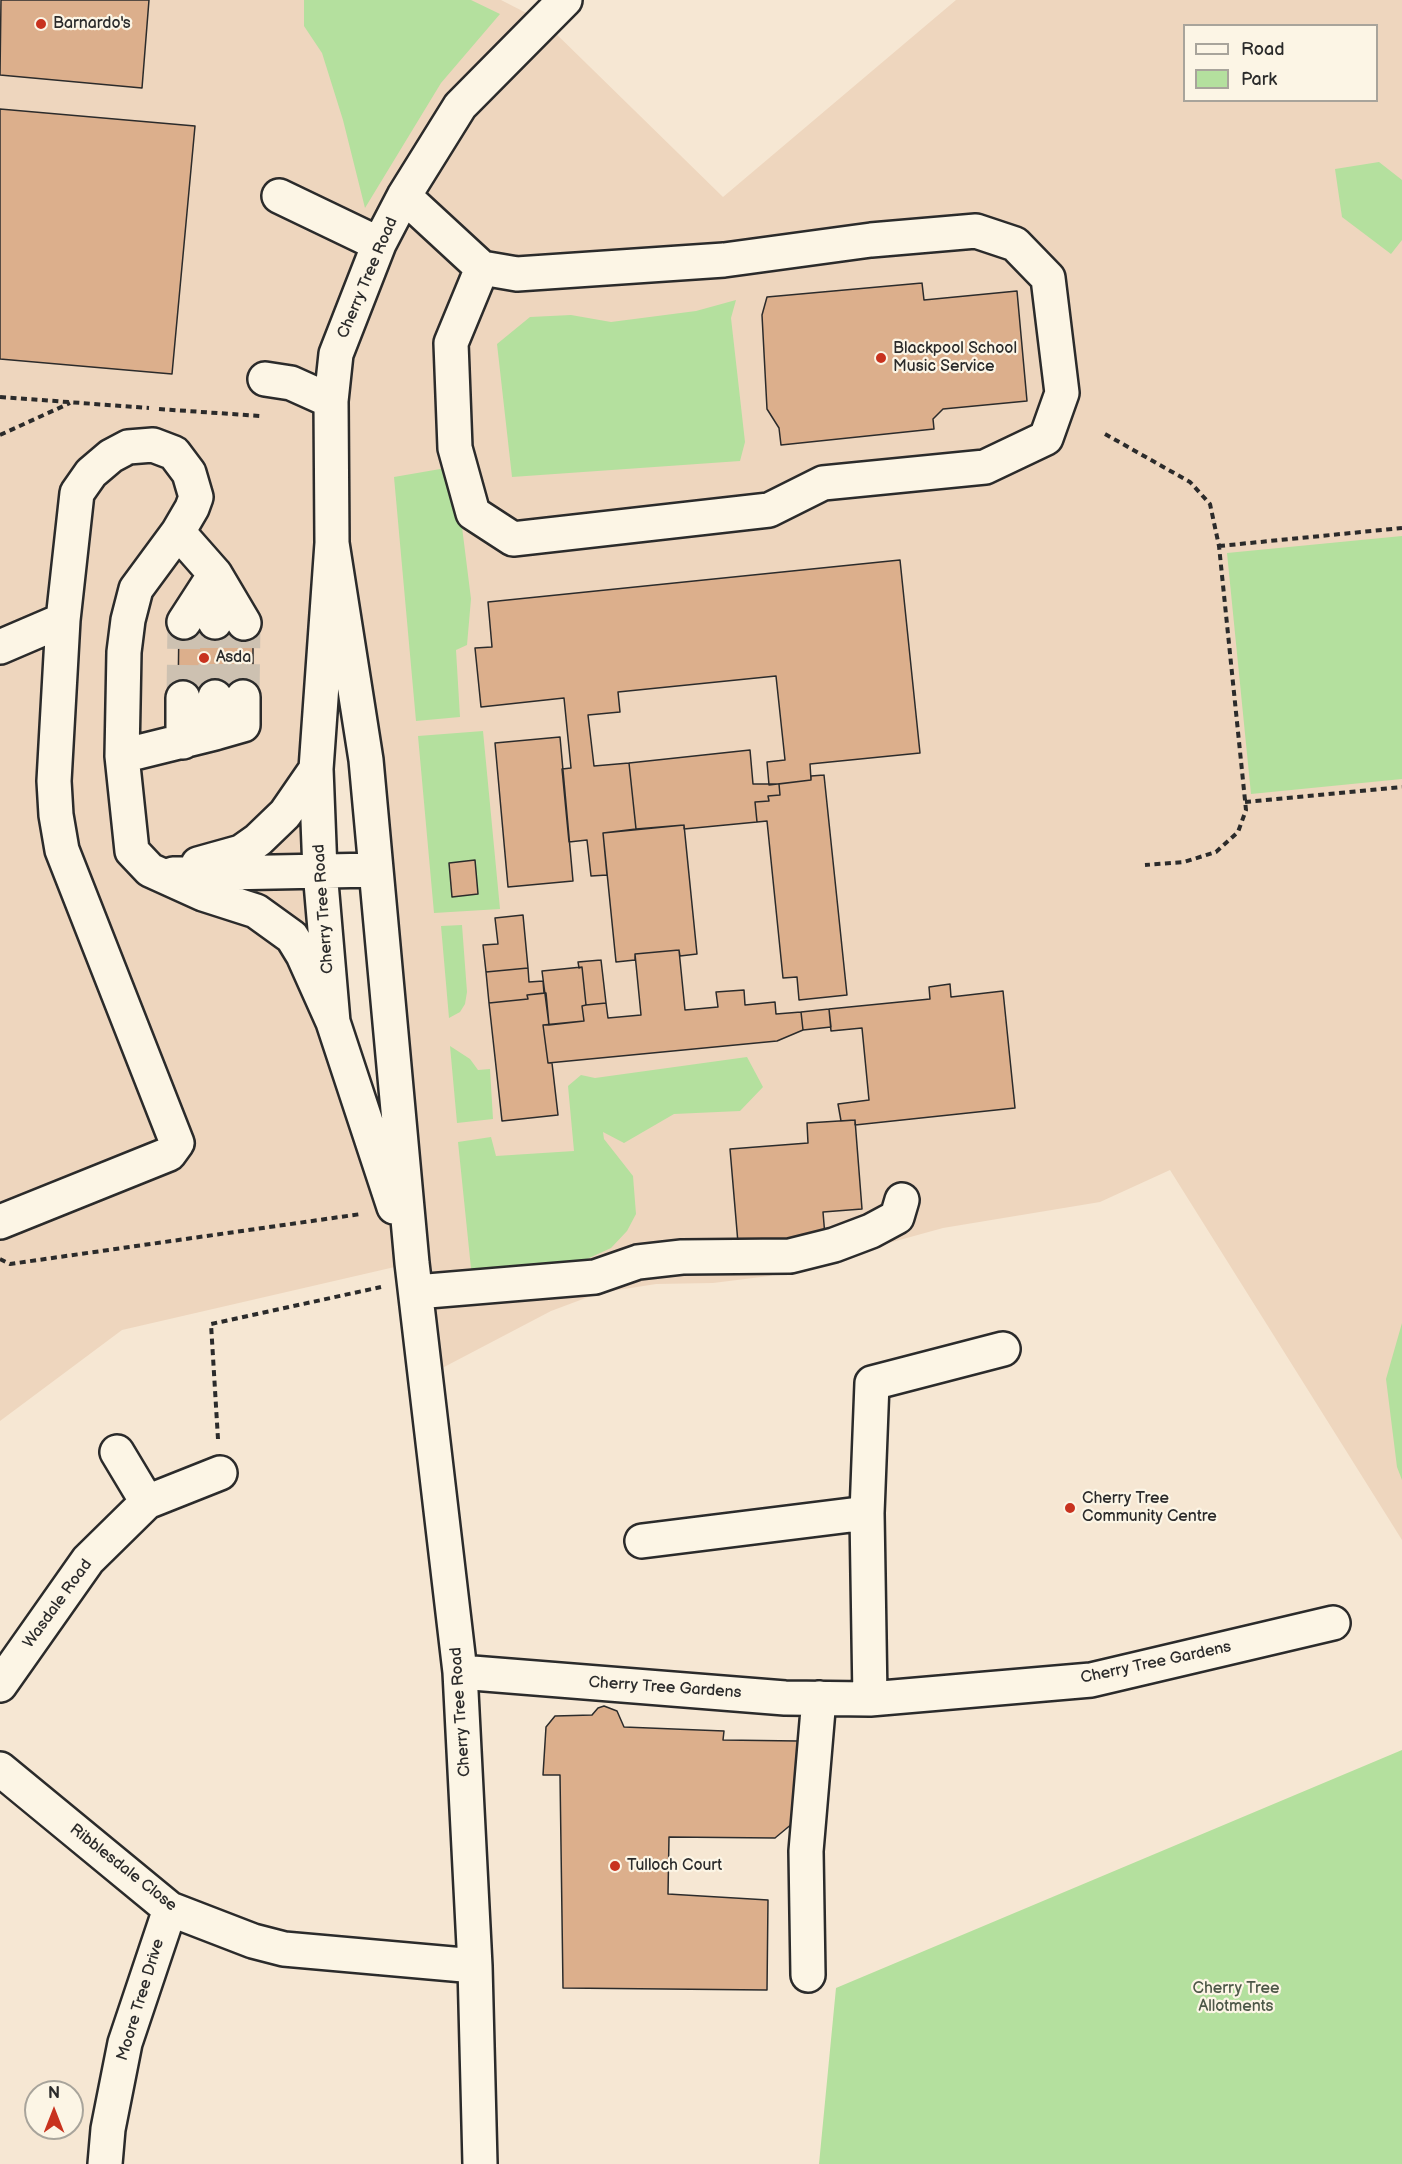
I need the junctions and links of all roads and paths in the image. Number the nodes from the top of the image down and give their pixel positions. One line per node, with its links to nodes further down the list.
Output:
1 (565, 0): 3 (street, Cherry Tree Road)
2 (279, 196): 4 (street)
3 (404, 196): 4 (street, Cherry Tree Road); 5 (street)
4 (379, 244): 8 (street, Cherry Tree Road)
5 (482, 268): 5 (street)
6 (265, 379): 8 (street)
7 (0, 398): 9 (path)
8 (331, 400): 15 (street, Cherry Tree Road)
9 (71, 402): 10 (path); 12 (path)
10 (272, 417)
11 (1105, 434): 16 (path)
12 (0, 435)
13 (1402, 528): 16 (path)
14 (178, 532): 17 (street); 18 (street); 21 (street)
15 (332, 543): 22 (street, Cherry Tree Road); 27 (street, Cherry Tree Road)
16 (1219, 546): 24 (path)
17 (63, 620): 19 (street); 33 (street)
18 (214, 622)
19 (0, 647)
20 (183, 742): 20 (street); 21 (street)
21 (122, 756): 26 (street)
22 (316, 769): 26 (street); 28 (street, Cherry Tree Road)
23 (1402, 787): 24 (path)
24 (1245, 802): 25 (path)
25 (1145, 865)
26 (159, 874): 28 (street); 29 (street)
27 (376, 881): 28 (street); 35 (street, Cherry Tree Road)
28 (321, 882): 29 (street); 30 (street, Cherry Tree Road)
29 (203, 894): 30 (street)
30 (333, 1022): 32 (street, Cherry Tree Road)
31 (902, 1200): 35 (street)
32 (394, 1209): 34 (path); 35 (street, Cherry Tree Road)
33 (0, 1222)
34 (0, 1259)
35 (414, 1278): 38 (path); 43 (street, Cherry Tree Road)
36 (1003, 1349): 40 (street)
37 (117, 1452): 39 (street)
38 (220, 1473): 39 (street, Wasdale Road)
39 (147, 1502): 44 (street, Wasdale Road)
40 (867, 1513): 41 (street); 46 (street)
41 (642, 1541)
42 (1333, 1623): 46 (street, Cherry Tree Gardens)
43 (460, 1672): 45 (street, Cherry Tree Gardens); 49 (street, Cherry Tree Road)
44 (0, 1685)
45 (819, 1698): 46 (street, Cherry Tree Gardens); 50 (street)
46 (870, 1699)
47 (0, 1769): 48 (street, Ribblesdale Close)
48 (170, 1909): 49 (street, Ribblesdale Close); 51 (street, Moore Tree Drive)
49 (475, 1966): 52 (street, Cherry Tree Road)
50 (808, 1975)
51 (105, 2164)
52 (480, 2164)

